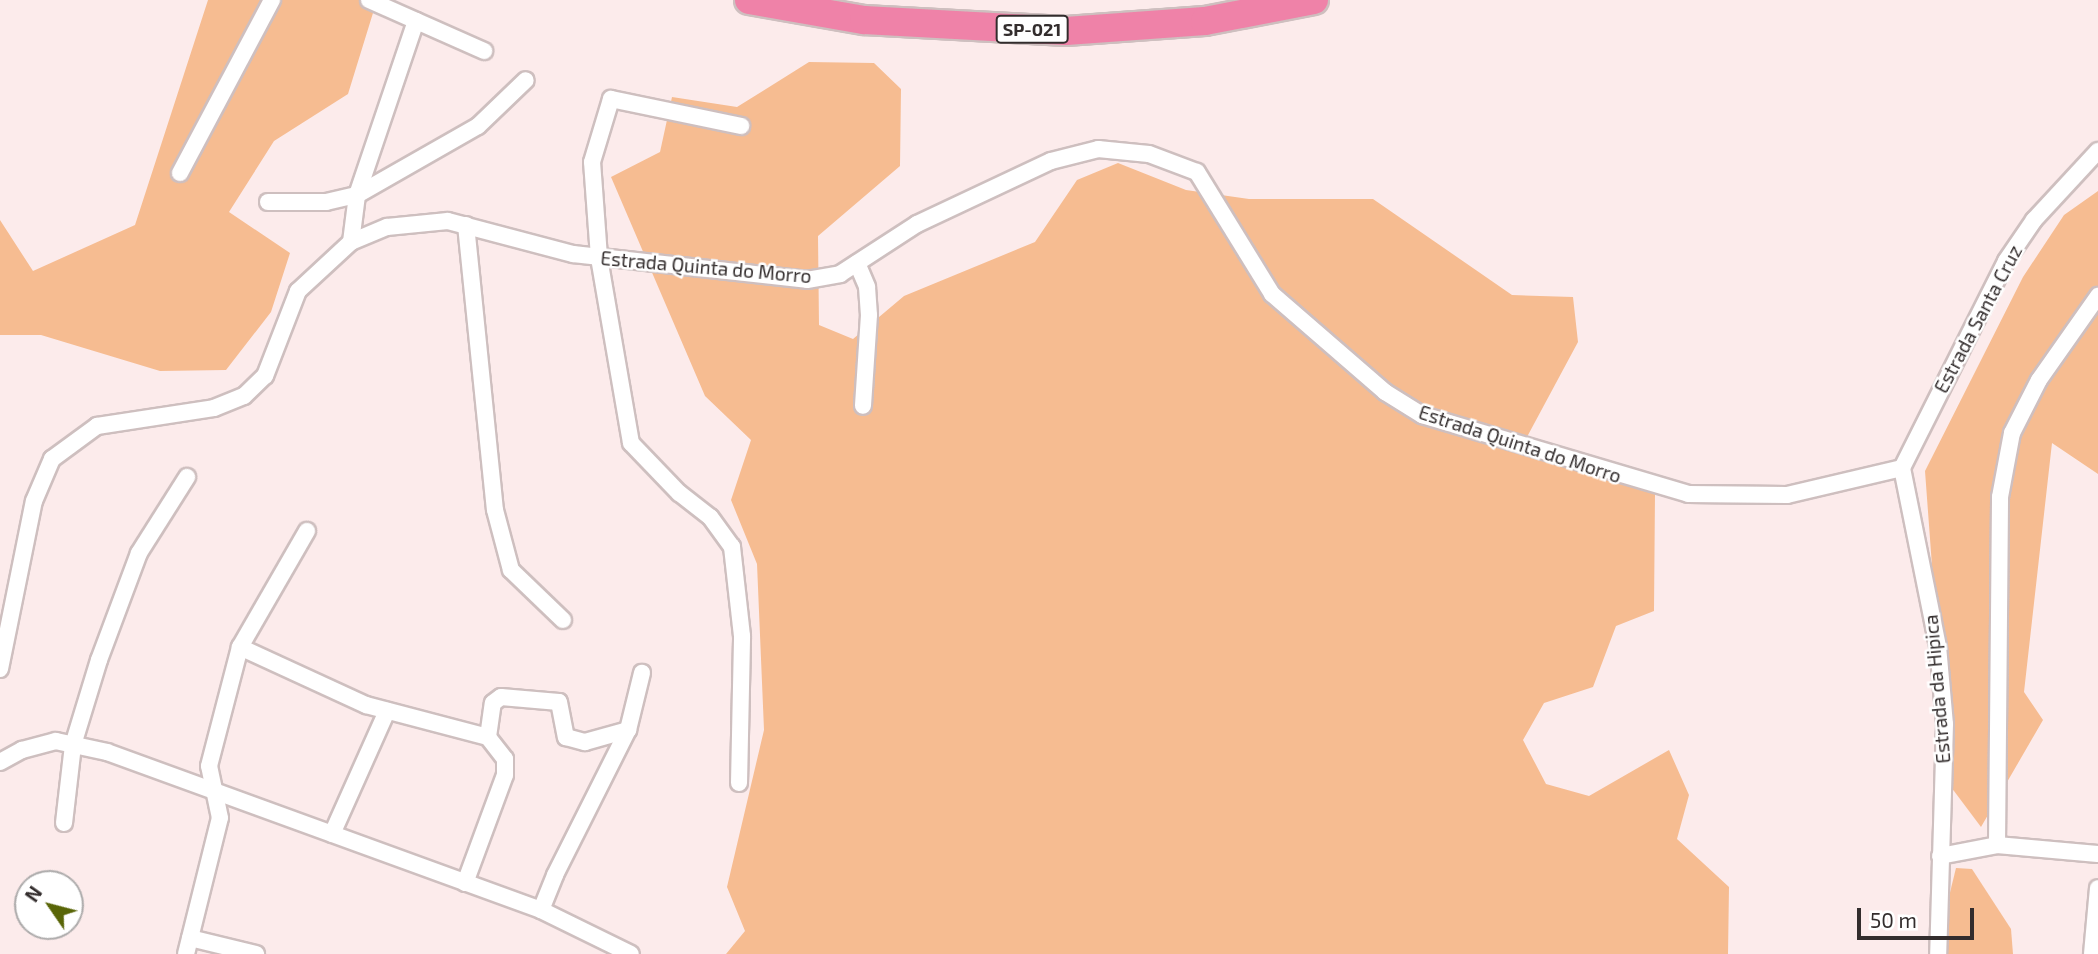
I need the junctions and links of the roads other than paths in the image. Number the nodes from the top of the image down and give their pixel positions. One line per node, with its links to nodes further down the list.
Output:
1 (272, 0): 10 (street)
2 (369, 0): 5 (street)
3 (750, 0): 4 (highway, SP-021)
4 (1314, 0)
5 (416, 21): 6 (street); 11 (street)
6 (484, 51)
7 (526, 80): 11 (street)
8 (741, 126): 15 (street)
9 (2098, 151): 19 (street, Estrada Santa Cruz)
10 (180, 173)
11 (357, 195): 12 (street); 14 (street)
12 (268, 202)
13 (466, 225): 14 (street, Estrada Quinta do Morro); 15 (street, Estrada Quinta do Morro); 22 (street)
14 (351, 242): 24 (street, Estrada Quinta do Morro)
15 (599, 257): 16 (street, Estrada Quinta do Morro); 31 (street)
16 (856, 263): 18 (street); 19 (street, Estrada Quinta do Morro)
17 (2098, 296): 35 (street)
18 (863, 406)
19 (1902, 468): 37 (street, Estrada da Hipica)
20 (187, 477): 29 (street)
21 (307, 531): 23 (street)
22 (563, 620)
23 (240, 647): 26 (street); 32 (street)
24 (0, 669)
25 (642, 673): 27 (street)
26 (387, 710): 28 (street); 34 (street)
27 (628, 730): 28 (street); 40 (street)
28 (488, 737): 38 (street)
29 (73, 745): 30 (street); 32 (street); 33 (street)
30 (0, 762)
31 (739, 783)
32 (215, 792): 34 (street); 41 (street)
33 (64, 823)
34 (332, 834): 38 (street)
35 (1997, 845): 36 (street); 37 (street)
36 (2098, 855)
37 (1940, 856): 44 (street, Estrada da Hipica)
38 (465, 883): 40 (street)
39 (2098, 888): 45 (street)
40 (541, 910): 43 (street)
41 (188, 946): 42 (street)
42 (256, 954)
43 (631, 954)
44 (1938, 954)
45 (2092, 954)

